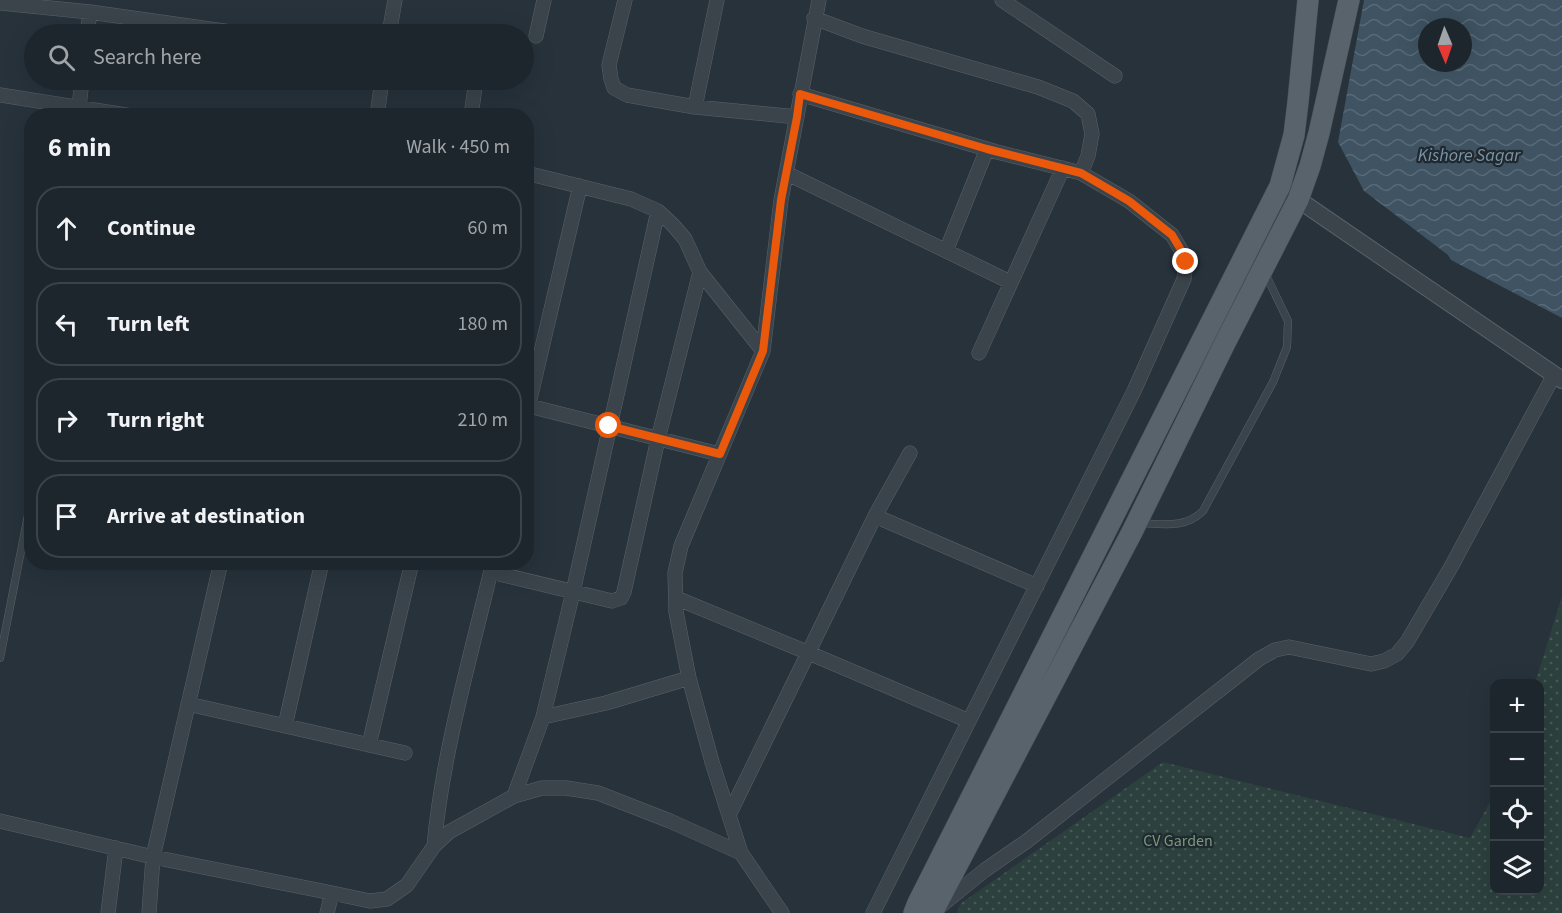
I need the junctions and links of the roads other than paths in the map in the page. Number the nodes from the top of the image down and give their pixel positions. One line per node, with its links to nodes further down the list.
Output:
1 (395, 0): 14 (street)
2 (544, 0): 15 (street)
3 (625, 0): 23 (street)
4 (717, 0): 23 (street)
5 (819, 0): 11 (street)
6 (1002, 0): 16 (street)
7 (1308, 0): 34 (main road)
8 (1349, 0): 35 (main road)
9 (0, 3): 10 (street)
10 (90, 12): 12 (street); 13 (street)
11 (814, 18): 20 (street); 31 (street)
12 (88, 24)
13 (174, 24)
14 (391, 24)
15 (536, 36)
16 (1115, 76)
17 (81, 90): 22 (street)
18 (381, 90): 25 (street)
19 (475, 90): 26 (street)
20 (800, 94): 27 (street); 28 (street)
21 (0, 95): 22 (street)
22 (79, 107): 24 (street)
23 (695, 107): 27 (street)
24 (85, 108)
25 (378, 108)
26 (472, 108)
27 (797, 117): 30 (street)
28 (987, 149): 29 (street); 37 (street)
29 (1063, 168): 31 (street); 40 (street)
30 (786, 173): 37 (street); 41 (street)
31 (1081, 173): 58 (street)
32 (534, 175): 33 (street)
33 (580, 186): 36 (street); 44 (street)
34 (1280, 186): 35 (street); 83 (main road)
35 (1298, 200): 38 (main road); 43 (street)
36 (658, 211): 39 (street); 46 (street)
37 (946, 251): 40 (street)
38 (1263, 268): 51 (main road); 51 (lane)
39 (700, 272): 41 (street); 47 (street)
40 (1010, 282): 42 (street)
41 (763, 351): 49 (street)
42 (979, 353)
43 (1558, 377): 84 (street)
44 (534, 385)
45 (534, 412): 46 (street)
46 (609, 426): 47 (street); 59 (street)
47 (658, 439): 49 (street); 59 (street)
48 (910, 453): 50 (street)
49 (720, 454): 60 (street)
50 (875, 516): 58 (street); 61 (street)
51 (1137, 523): 84 (main road)
52 (24, 532): 62 (lane)
53 (219, 570): 64 (street)
54 (320, 570): 67 (street)
55 (410, 570): 68 (street)
56 (491, 570): 73 (street)
57 (502, 570): 59 (street)
58 (1037, 586): 66 (street)
59 (573, 592): 65 (street)
60 (676, 598): 61 (street); 63 (street)
61 (809, 653): 66 (street); 71 (street)
62 (0, 658)
63 (689, 678): 65 (street); 71 (street)
64 (188, 704): 67 (street); 76 (street)
65 (543, 717): 70 (street)
66 (969, 721): 82 (street)
67 (285, 726): 68 (street)
68 (369, 745): 69 (street)
69 (405, 753)
70 (514, 796): 73 (street); 75 (street)
71 (729, 815): 75 (street)
72 (0, 821): 74 (street)
73 (434, 846): 77 (street)
74 (116, 848): 76 (street); 78 (street)
75 (741, 853): 81 (street)
76 (153, 857): 77 (street); 79 (street)
77 (332, 892): 80 (street)
78 (108, 913)
79 (149, 913)
80 (327, 913)
81 (782, 913)
82 (873, 913)
83 (914, 913)
84 (932, 913)

